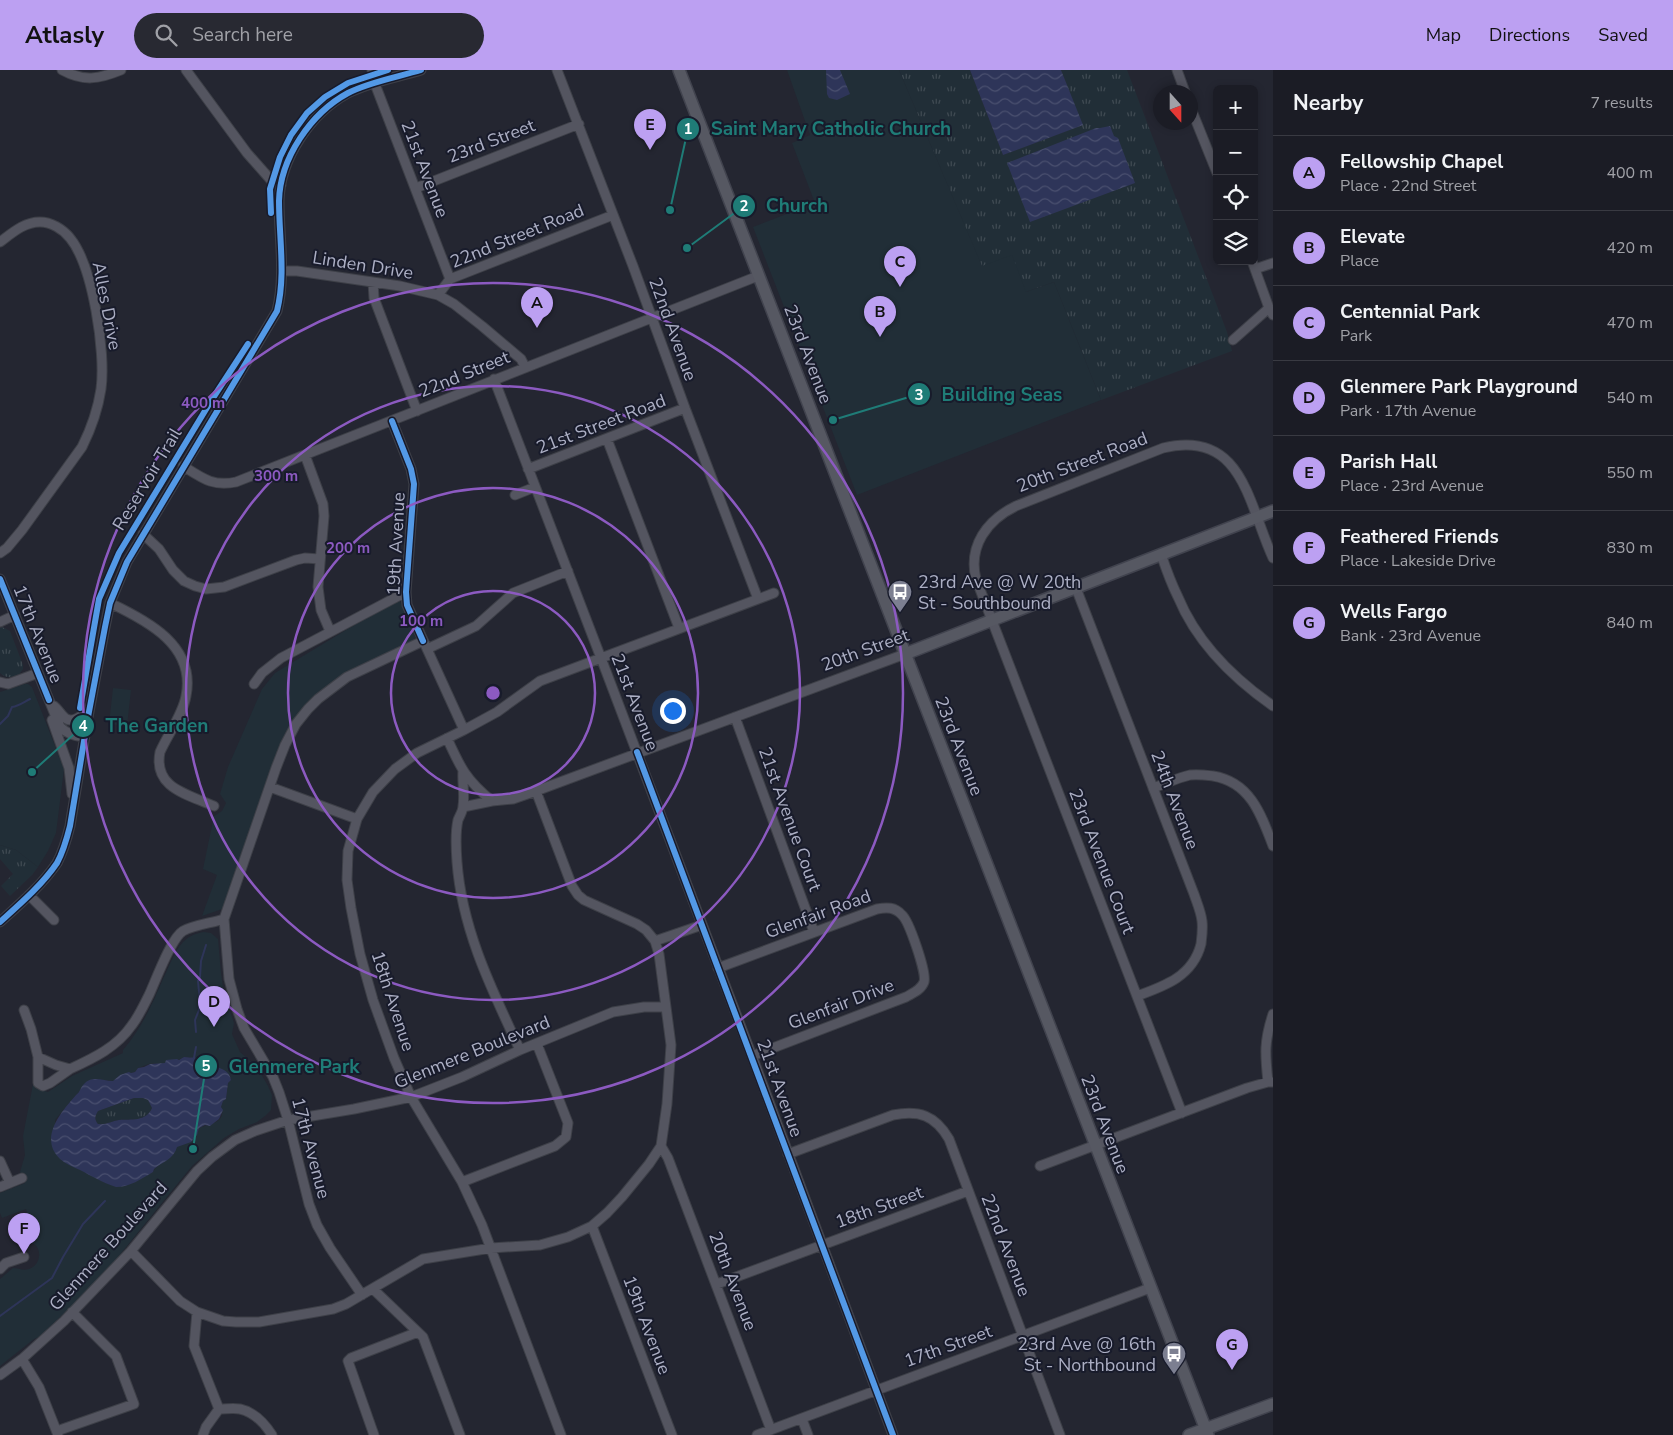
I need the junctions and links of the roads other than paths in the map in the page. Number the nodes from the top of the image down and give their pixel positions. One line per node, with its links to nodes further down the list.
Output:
1 (62, 70): 2 (street)
2 (121, 70)
3 (186, 70): 14 (street)
4 (372, 70): 9 (street, 21st Avenue)
5 (421, 70): 9 (street)
6 (557, 70): 11 (street, 22nd Avenue)
7 (678, 70): 22 (main road, 23rd Avenue)
8 (1177, 70): 10 (street)
9 (375, 84): 14 (street); 15 (street, 21st Avenue)
10 (1182, 85)
11 (578, 124): 15 (street, 23rd Street); 16 (street, 22nd Avenue)
12 (1198, 126): 13 (street)
13 (1213, 163)
14 (281, 185): 21 (street)
15 (416, 188): 23 (street, 21st Avenue)
16 (613, 215): 23 (street, 22nd Street Road); 27 (street, 22nd Avenue)
17 (0, 242): 43 (street, Alles Drive)
18 (1273, 263): 20 (street)
19 (1254, 265): 26 (street)
20 (1258, 265)
21 (282, 271): 24 (street, Linden Drive); 36 (street)
22 (758, 276): 27 (street, 22nd Street); 60 (main road, 23rd Avenue)
23 (450, 279): 25 (street, 22nd Street Road)
24 (373, 282): 25 (street, Linden Drive); 32 (street)
25 (438, 296): 29 (street)
26 (1271, 312): 28 (street)
27 (652, 318): 29 (street, 22nd Street); 31 (street, 22nd Avenue)
28 (1233, 340)
29 (525, 367): 30 (street, 22nd Street)
30 (494, 380): 32 (street, 22nd Street); 37 (street, 21st Avenue)
31 (684, 408): 34 (street, 21st Street Road); 52 (street, 22nd Avenue)
32 (417, 410): 33 (street, 22nd Street)
33 (392, 420): 35 (street, 22nd Street); 50 (street, 19th Avenue)
34 (607, 439): 37 (street, 21st Street Road); 57 (street)
35 (305, 455): 36 (street, 22nd Street); 46 (street)
36 (183, 466): 42 (street)
37 (528, 469): 38 (street, 21st Avenue)
38 (535, 487): 39 (street); 47 (street, 21st Avenue)
39 (515, 495)
40 (1273, 510): 41 (main road, 20th Street)
41 (1257, 517): 44 (main road, 20th Street); 45 (street, 20th Street Road); 55 (street, 20th Street Road)
42 (143, 534): 46 (street); 53 (street)
43 (0, 553)
44 (1161, 554): 49 (main road, 20th Street); 66 (street)
45 (1273, 558)
46 (320, 559): 58 (street)
47 (568, 571): 59 (street, 17th Avenue); 61 (street, 21st Avenue)
48 (0, 579): 54 (street, 17th Avenue)
49 (1076, 588): 55 (main road, 20th Street); 75 (street, 24th Avenue)
50 (406, 592): 58 (street); 59 (street, 19th Avenue)
51 (774, 593): 52 (street)
52 (758, 598): 57 (street)
53 (110, 603): 67 (street); 79 (street)
54 (15, 615): 56 (street, 17th Avenue); 62 (street, 17th Avenue)
55 (992, 621): 60 (main road, 20th Street); 93 (street, 23rd Avenue Court)
56 (0, 622)
57 (680, 628): 61 (street)
58 (330, 631): 64 (street)
59 (425, 645): 69 (street, 19th Avenue); 74 (street, 17th Avenue)
60 (905, 654): 68 (street, 20th Street); 107 (main road, 23rd Avenue)
61 (602, 658): 69 (street); 72 (street, 21st Avenue)
62 (38, 673): 63 (street, 17th Avenue); 65 (street, 17th Avenue)
63 (0, 682)
64 (254, 684)
65 (49, 700): 67 (street); 70 (street, 17th Avenue); 78 (street)
66 (1273, 706)
67 (90, 710): 70 (street)
68 (735, 717): 72 (street, 20th Street); 89 (street, 21st Avenue Court)
69 (464, 730): 71 (street)
70 (84, 737): 78 (street)
71 (447, 738): 73 (street); 81 (street, 18th Avenue)
72 (637, 752): 76 (street, 20th Street); 88 (street, 21st Avenue)
73 (463, 771): 77 (street); 80 (street)
74 (270, 788): 81 (street); 85 (street, 17th Avenue)
75 (1153, 788): 82 (street); 93 (street, 24th Avenue)
76 (536, 791): 77 (street, 20th Street); 90 (street)
77 (492, 801): 80 (street, 20th Street)
78 (73, 805): 84 (street)
79 (214, 806)
80 (464, 807): 98 (street)
81 (357, 819): 103 (street, 18th Avenue)
82 (1269, 825): 83 (street)
83 (1273, 846)
84 (29, 895): 86 (street); 87 (street)
85 (224, 919): 101 (street); 105 (street, 17th Avenue)
86 (54, 920)
87 (0, 922)
88 (702, 925): 90 (street); 91 (street, 21st Avenue)
89 (814, 932): 91 (street, Glenfair Road); 92 (street, Glenfair Road)
90 (655, 941): 94 (street)
91 (718, 968): 99 (street, 21st Avenue)
92 (914, 993): 99 (street, Glenfair Drive)
93 (1137, 996): 104 (street, 23rd Avenue Court)
94 (666, 1007): 97 (street, Glenmere Boulevard); 106 (street)
95 (24, 1010): 100 (street)
96 (1273, 1014): 102 (street)
97 (537, 1044): 98 (street, Glenmere Boulevard); 112 (street)
98 (520, 1050): 103 (street, Glenmere Boulevard)
99 (752, 1056): 108 (street, 21st Avenue)
100 (38, 1057): 101 (street); 101 (street)
101 (70, 1068)
102 (1271, 1082): 104 (street)
103 (411, 1097): 105 (street, Glenmere Boulevard); 112 (street, 18th Avenue)
104 (1182, 1113): 107 (street)
105 (288, 1120): 119 (street, Glenmere Boulevard); 125 (street, 17th Avenue)
106 (661, 1146): 116 (street); 122 (street, 20th Avenue)
107 (1095, 1146): 110 (street); 124 (main road, 23rd Avenue)
108 (788, 1154): 115 (street, 22nd Avenue); 117 (street, 21st Avenue)
109 (0, 1161): 113 (street)
110 (1040, 1166)
111 (22, 1178): 113 (street)
112 (462, 1182): 118 (street, 18th Avenue)
113 (10, 1183): 114 (street)
114 (0, 1187)
115 (968, 1192): 117 (street, 18th Street); 129 (street, 22nd Avenue)
116 (592, 1226): 118 (street); 144 (street, 19th Avenue)
117 (822, 1246): 122 (street, 18th Street); 132 (street, 21st Avenue)
118 (491, 1248): 123 (street); 143 (street, 18th Avenue)
119 (131, 1251): 126 (street, Glenmere Boulevard); 127 (street)
120 (24, 1256): 121 (street)
121 (0, 1269)
122 (717, 1284): 136 (street, 20th Avenue)
123 (373, 1288): 125 (street); 128 (street)
124 (1150, 1288): 129 (street, 17th Street); 137 (main road, 23rd Avenue)
125 (362, 1295): 127 (street)
126 (72, 1312): 130 (street, Glenmere Boulevard); 138 (street)
127 (196, 1312): 134 (street)
128 (418, 1332): 141 (street); 142 (street)
129 (1023, 1336): 132 (street, 17th Street); 148 (street, 22nd Avenue)
130 (22, 1359): 131 (street, Glenmere Boulevard); 138 (street)
131 (0, 1375)
132 (876, 1390): 135 (street, 17th Street); 147 (street, 21st Avenue)
133 (1273, 1404): 137 (main road)
134 (219, 1409): 139 (street); 140 (street)
135 (802, 1418): 136 (street, 17th Street); 146 (street)
136 (771, 1430): 145 (street, 17th Street)
137 (1206, 1432): 149 (main road)
138 (57, 1433)
139 (203, 1435)
140 (272, 1435)
141 (374, 1435)
142 (460, 1435)
143 (560, 1435)
144 (672, 1435)
145 (757, 1435)
146 (808, 1435)
147 (893, 1435)
148 (1060, 1435)
149 (1189, 1435)

